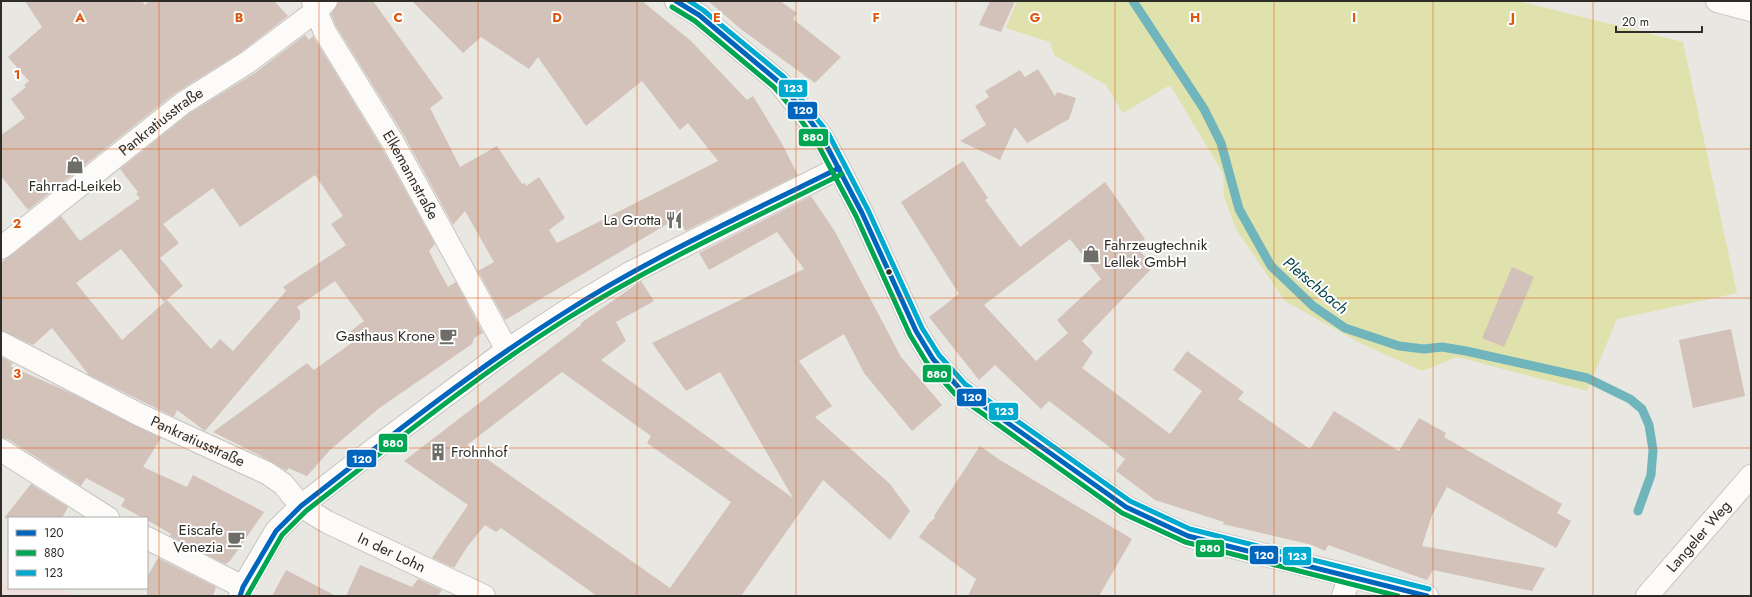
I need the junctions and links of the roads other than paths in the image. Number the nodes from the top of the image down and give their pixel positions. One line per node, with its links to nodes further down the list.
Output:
1 (676, 1): 5 (street)
2 (1717, 1): 4 (street)
3 (318, 4): 6 (street, Pankratiusstraße); 8 (street, Elkemannstraße)
4 (1751, 10)
5 (839, 168): 8 (street); 14 (street)
6 (1, 248)
7 (1, 342): 11 (street, Pankratiusstraße)
8 (507, 350): 11 (street)
9 (1, 450): 12 (street)
10 (1751, 476): 19 (street, Langeler Weg)
11 (301, 506): 15 (street); 16 (street, In der Lohn)
12 (106, 517)
13 (148, 539): 15 (street)
14 (1350, 576): 17 (street); 18 (street)
15 (241, 591)
16 (484, 596)
17 (1343, 596)
18 (1427, 596)
19 (1647, 596)

